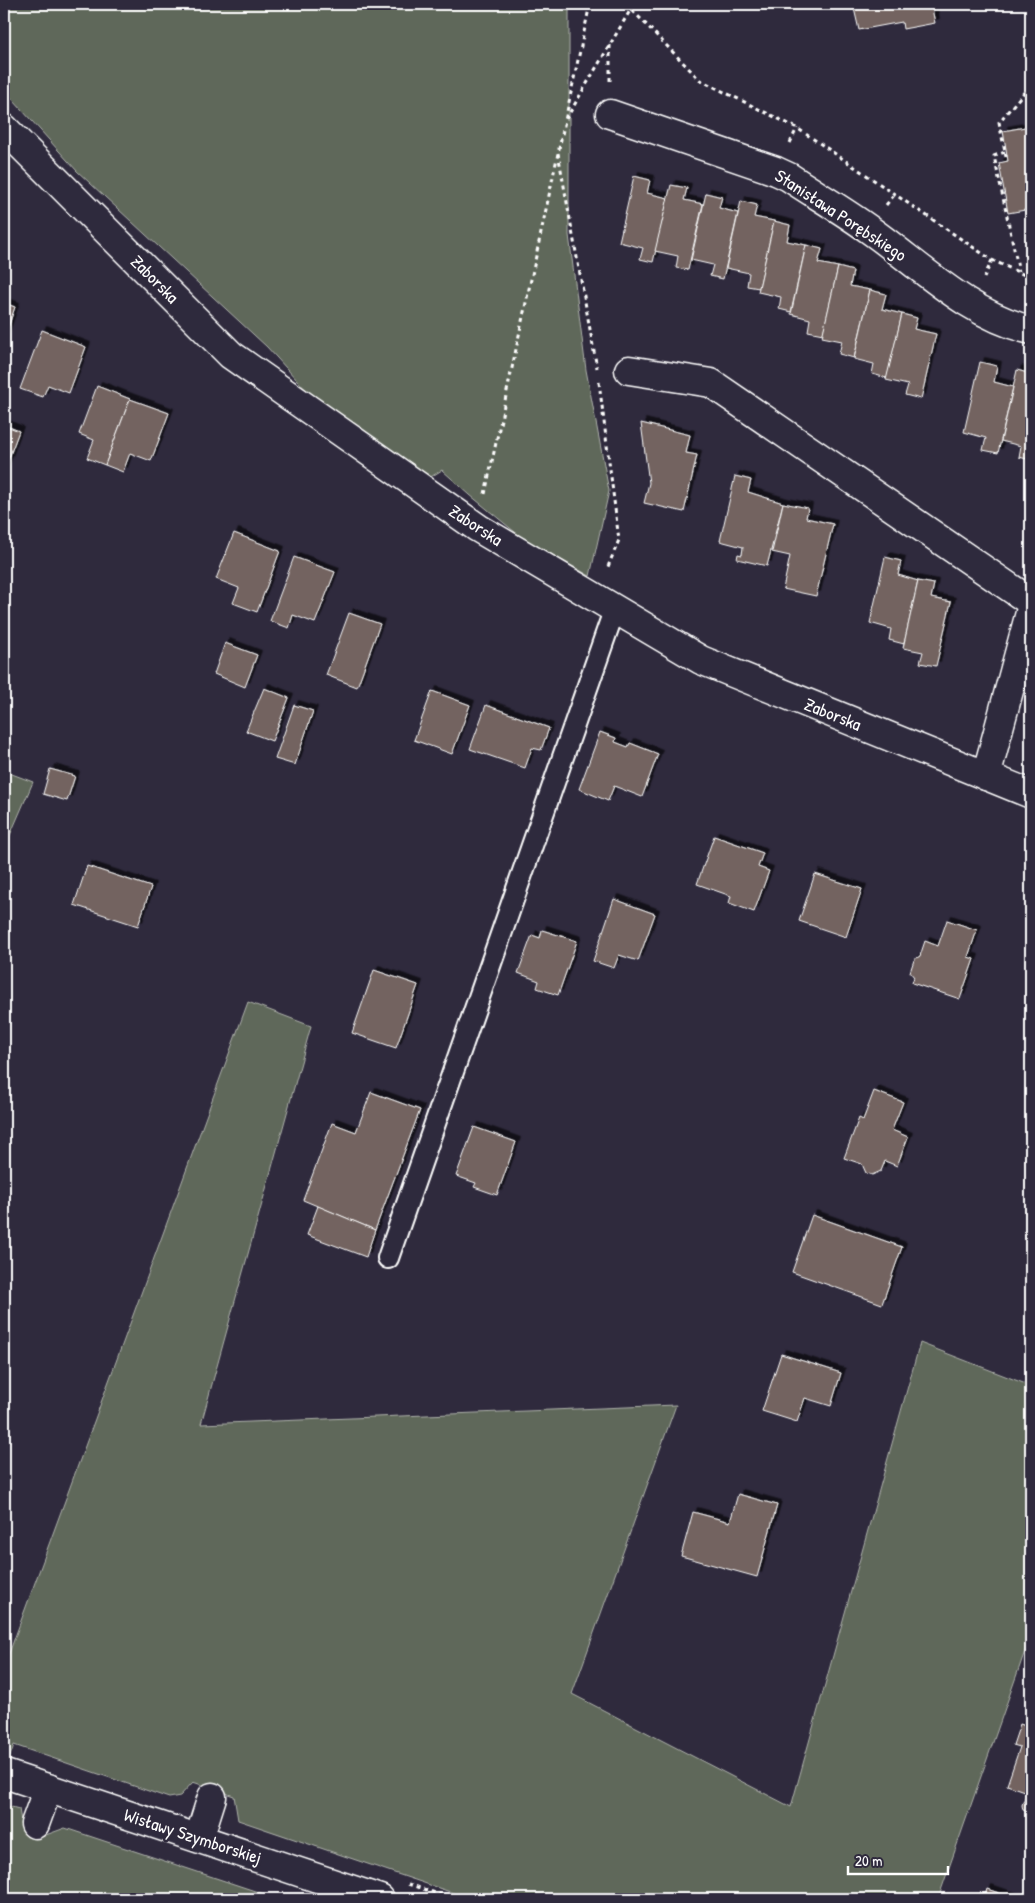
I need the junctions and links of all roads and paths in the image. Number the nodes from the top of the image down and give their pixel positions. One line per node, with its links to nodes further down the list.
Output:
1 (590, 4): 8 (path)
2 (628, 4): 4 (path)
3 (650, 4): 4 (path)
4 (631, 9): 5 (path); 13 (path)
5 (610, 44): 7 (path); 8 (path)
6 (1031, 84): 11 (path)
7 (610, 114): 15 (street, Stanisława Porębskiego)
8 (564, 121): 10 (path)
9 (4, 128): 19 (street, Zaborska)
10 (558, 151): 16 (path); 19 (path)
11 (1005, 152): 12 (path); 13 (path)
12 (1006, 157)
13 (1019, 272): 14 (path)
14 (1031, 278)
15 (1031, 330)
16 (597, 370)
17 (629, 370): 21 (street)
18 (598, 379): 20 (path)
19 (478, 528): 20 (street, Zaborska)
20 (605, 602): 23 (street, Zaborska); 25 (lane)
21 (1031, 602)
22 (1031, 609): 23 (street)
23 (986, 776): 24 (street, Zaborska)
24 (1031, 794)
25 (388, 1258)
26 (5, 1774): 27 (street, Wisławy Szymborskiej)
27 (48, 1788): 29 (street); 30 (street, Wisławy Szymborskiej)
28 (212, 1797): 30 (street)
29 (35, 1824)
30 (199, 1838): 31 (street, Wisławy Szymborskiej)
31 (380, 1899)

